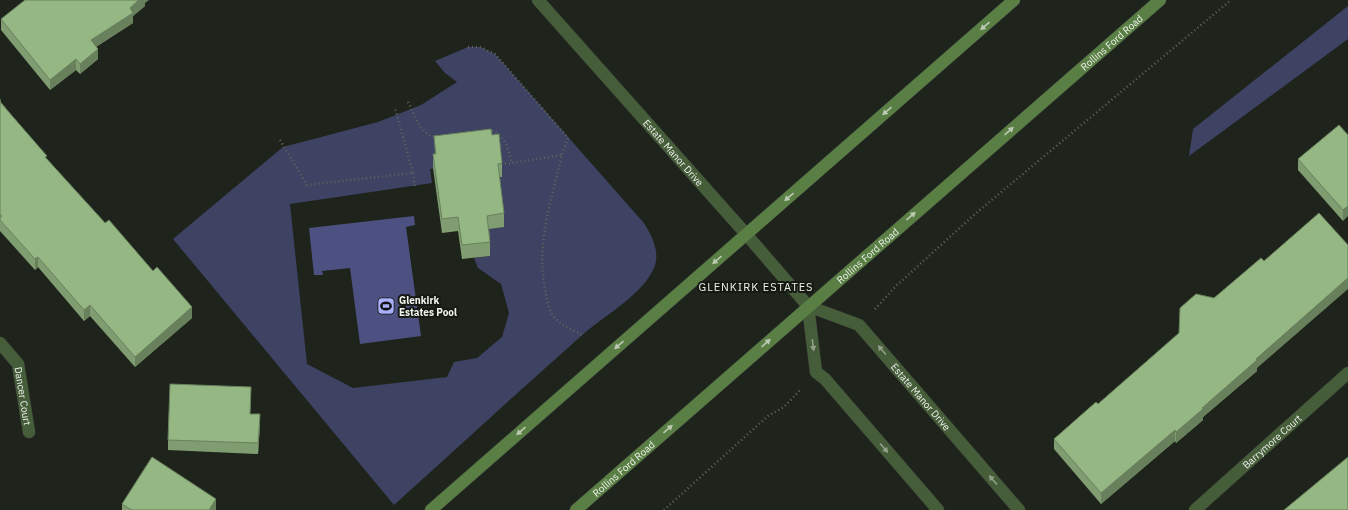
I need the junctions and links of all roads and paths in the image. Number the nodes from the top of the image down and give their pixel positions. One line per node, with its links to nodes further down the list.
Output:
1 (538, 0): 16 (street, Estate Manor Drive)
2 (1014, 0): 16 (main road, one-way to 16)
3 (1160, 0): 17 (main road, Rollins Ford Road, one-way to 3)
4 (1231, 0): 18 (path)
5 (468, 48): 11 (path)
6 (408, 102): 9 (path)
7 (395, 108): 14 (path)
8 (480, 131): 12 (path)
9 (439, 137)
10 (280, 140): 14 (path)
11 (562, 155): 12 (path); 19 (path)
12 (512, 163): 13 (path)
13 (501, 164)
14 (413, 174): 15 (path)
15 (415, 186)
16 (746, 234): 17 (street, Estate Manor Drive); 24 (main road, one-way to 24)
17 (808, 306): 18 (street, Estate Manor Drive); 21 (street, one-way to 21); 25 (main road, Rollins Ford Road, one-way to 17)
18 (860, 325): 28 (street, Estate Manor Drive, one-way to 18)
19 (582, 335)
20 (0, 343): 23 (street, Dancer Court)
21 (816, 372): 26 (path); 27 (street, one-way to 27)
22 (1348, 372): 29 (street, Barrymore Court)
23 (29, 432)
24 (431, 510)
25 (576, 510)
26 (664, 510)
27 (938, 510)
28 (1019, 510)
29 (1195, 510)

